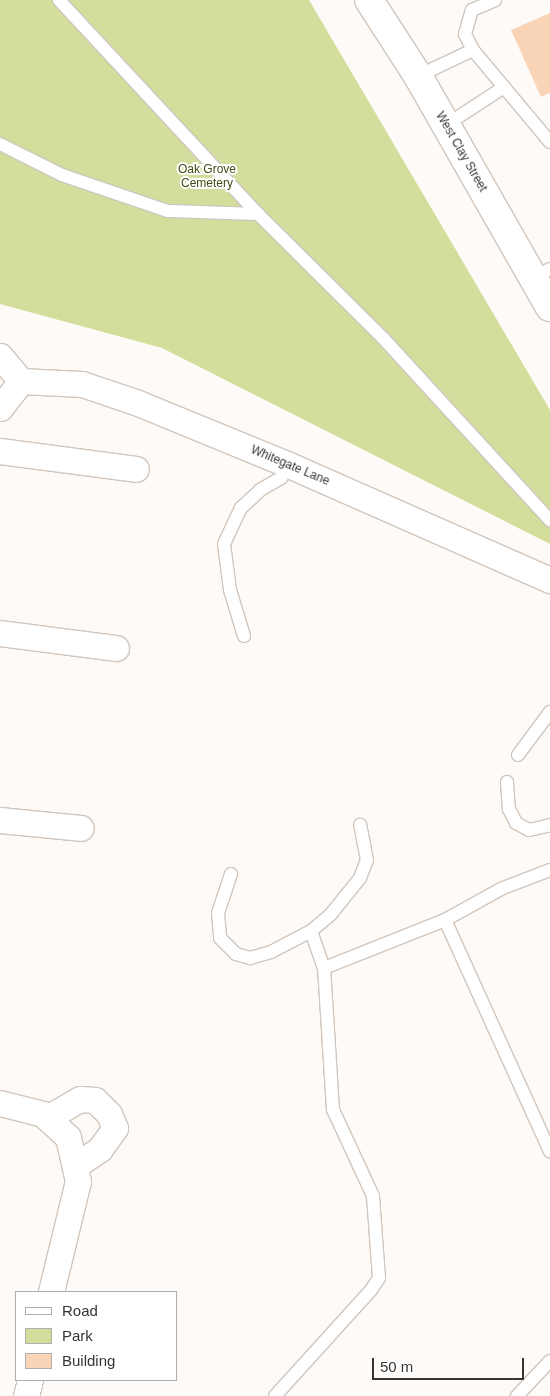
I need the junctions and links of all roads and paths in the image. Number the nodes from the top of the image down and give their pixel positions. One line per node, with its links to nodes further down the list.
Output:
1 (59, 0): 10 (lane)
2 (370, 0): 5 (main road, West Clay Street)
3 (495, 0): 4 (lane)
4 (473, 50): 5 (lane); 6 (lane)
5 (418, 76): 7 (main road, West Clay Street)
6 (504, 88): 7 (lane); 8 (lane)
7 (446, 125): 11 (main road, West Clay Street)
8 (550, 142)
9 (0, 144): 10 (lane)
10 (258, 214): 19 (lane)
11 (541, 273): 12 (main road, West Clay Street)
12 (550, 307)
13 (0, 356): 14 (street)
14 (21, 381): 15 (street); 17 (street, Whitegate Lane)
15 (0, 408)
16 (0, 451): 18 (street)
17 (289, 465): 20 (street, Whitegate Lane); 22 (lane)
18 (136, 469)
19 (550, 520)
20 (550, 580)
21 (0, 633): 23 (street)
22 (244, 636)
23 (116, 648)
24 (550, 712): 25 (lane)
25 (518, 755)
26 (507, 782): 29 (lane)
27 (0, 820): 30 (street)
28 (360, 825): 34 (lane)
29 (550, 825)
30 (82, 828)
31 (550, 870): 33 (lane)
32 (231, 874): 34 (lane)
33 (445, 920): 35 (lane); 38 (lane)
34 (311, 931): 35 (lane)
35 (324, 968): 44 (lane)
36 (0, 1102): 37 (street)
37 (47, 1118): 39 (street); 39 (street)
38 (550, 1151)
39 (74, 1166): 40 (street)
40 (51, 1291)
41 (550, 1360): 45 (lane)
42 (30, 1381): 43 (street)
43 (26, 1396)
44 (275, 1396)
45 (517, 1396)

